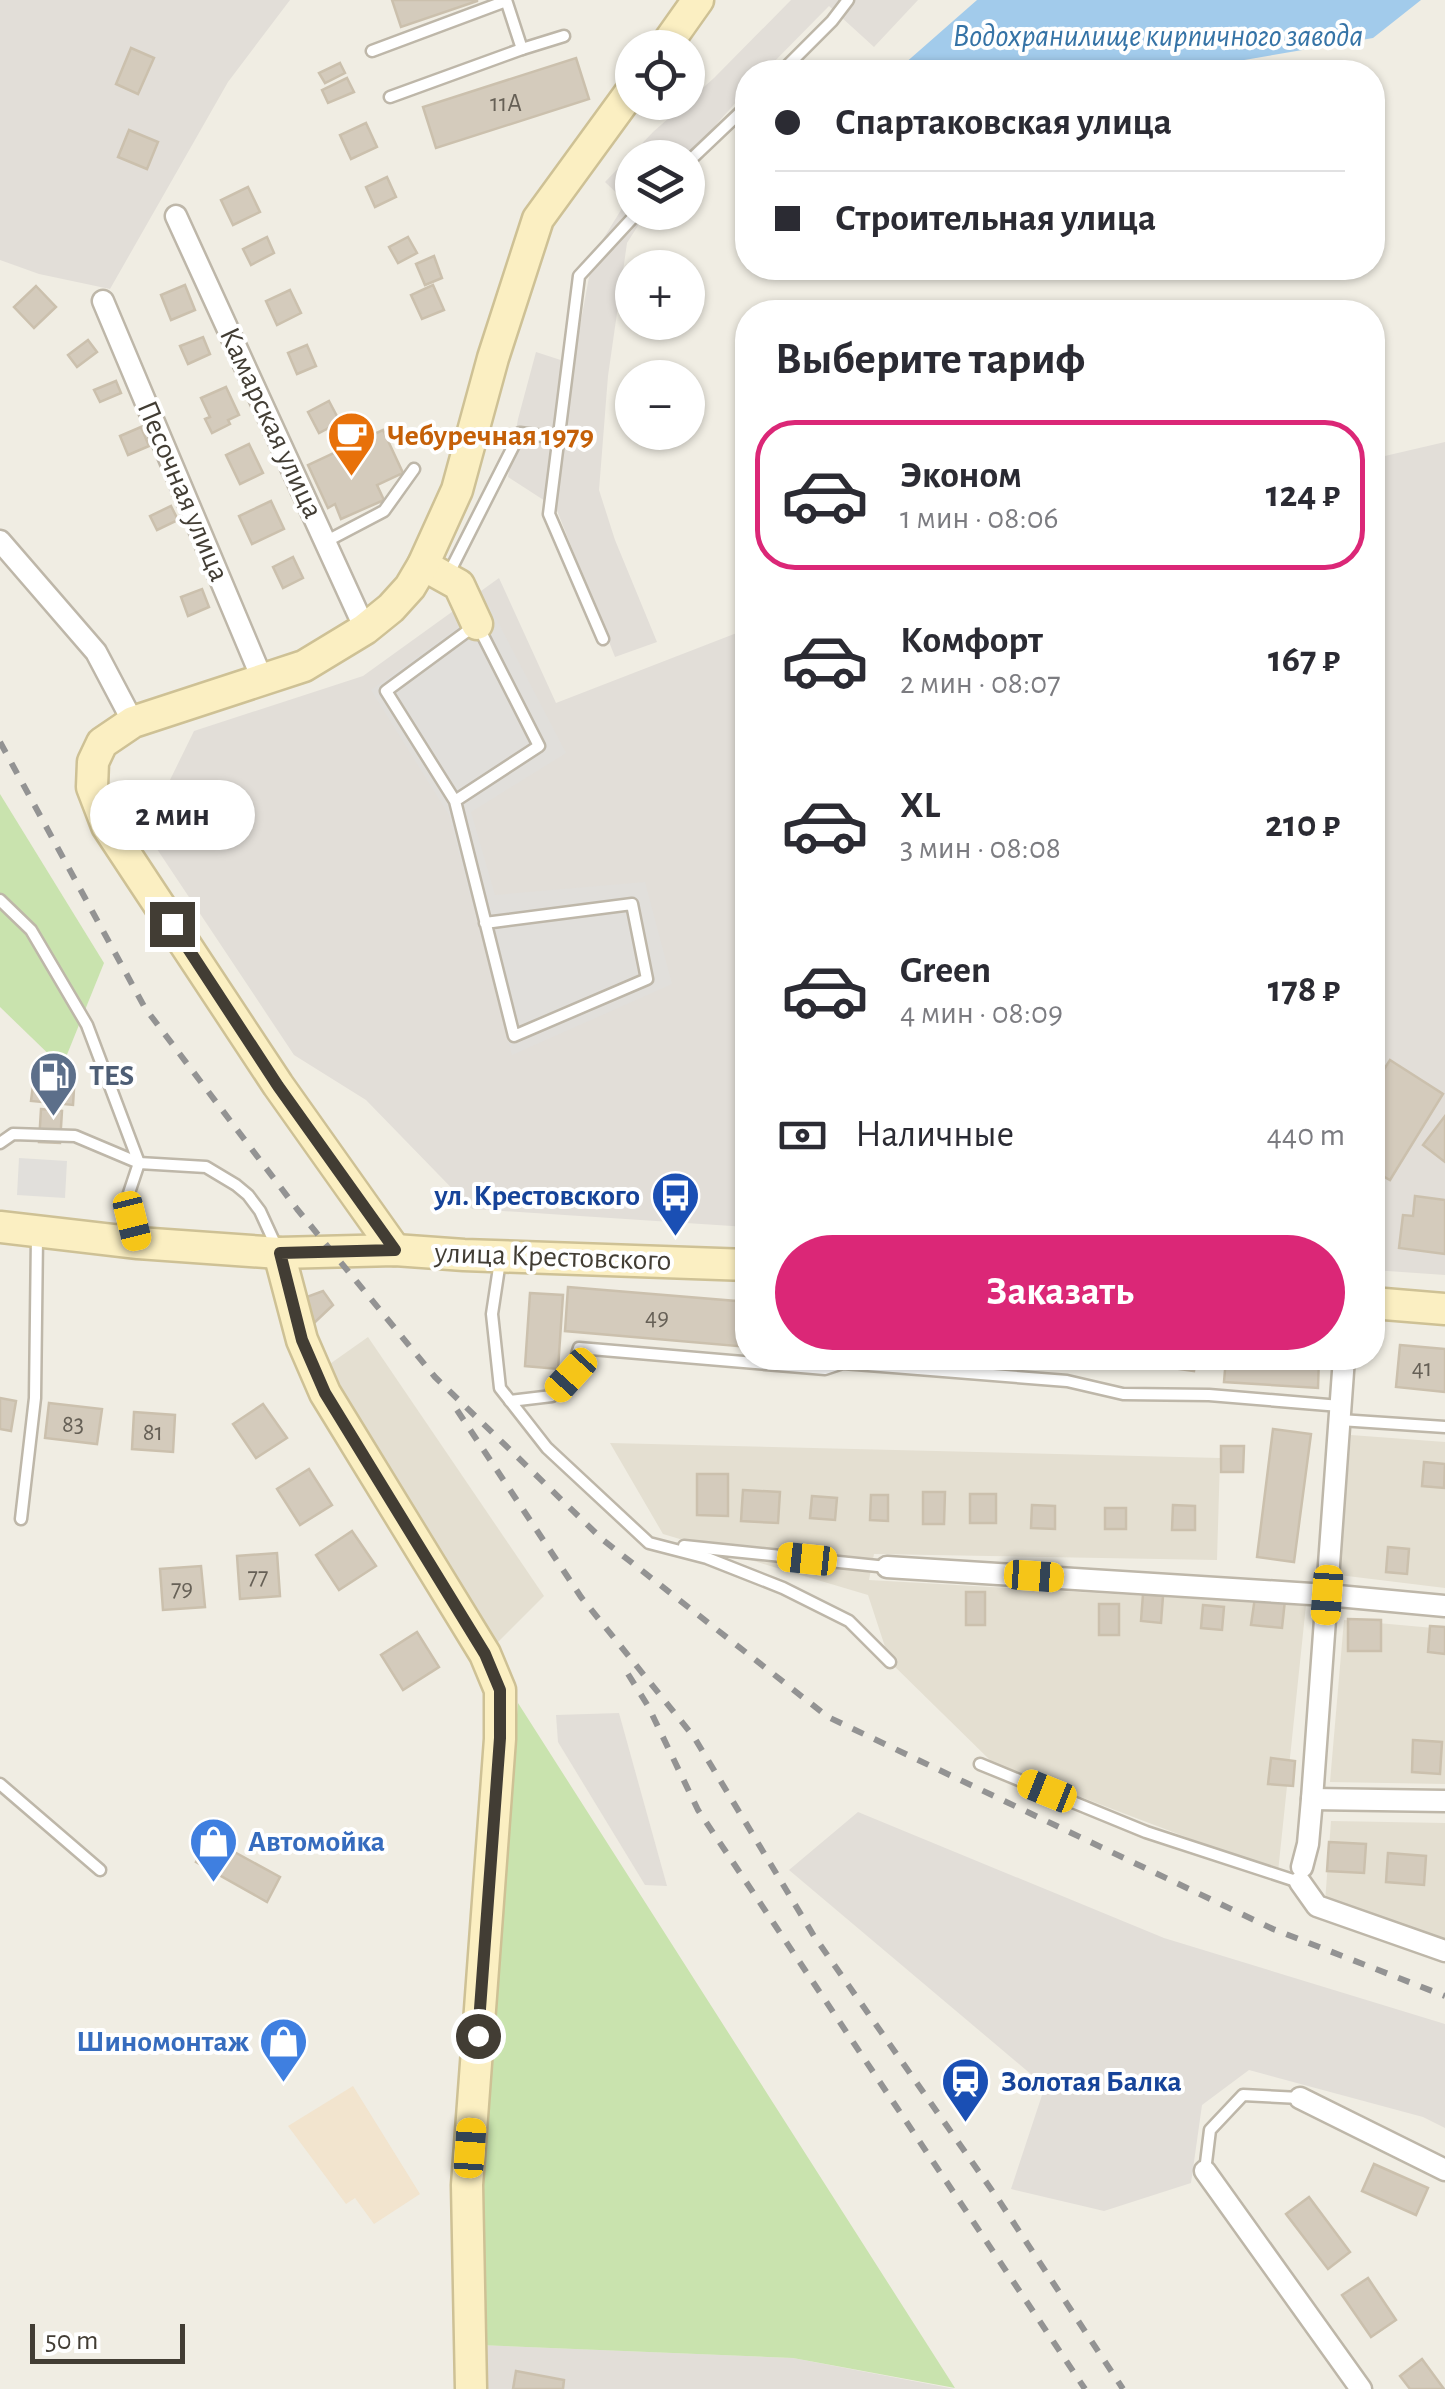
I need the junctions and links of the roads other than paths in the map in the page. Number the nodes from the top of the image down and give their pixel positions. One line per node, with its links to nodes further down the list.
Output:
1 (506, 0): 6 (lane); 7 (lane)
2 (698, 0): 4 (main road)
3 (848, 0): 8 (lane)
4 (677, 30)
5 (564, 36): 6 (lane)
6 (522, 49): 9 (lane)
7 (372, 51)
8 (792, 60)
9 (390, 97)
10 (615, 114): 20 (main road)
11 (735, 117): 12 (lane)
12 (705, 146)
13 (176, 216): 19 (street, Камарская улица)
14 (621, 230): 16 (lane)
15 (103, 301): 24 (street, Песочная улица)
16 (559, 438): 20 (lane); 23 (lane)
17 (414, 469): 19 (lane)
18 (0, 541): 25 (street)
19 (326, 542): 22 (street, Камарская улица)
20 (435, 571): 21 (main road); 22 (main road)
21 (477, 624): 26 (lane); 26 (lane)
22 (365, 630): 24 (main road)
23 (603, 639)
24 (263, 681): 25 (main road)
25 (133, 722): 34 (main road)
26 (455, 801): 28 (lane)
27 (0, 900): 30 (lane)
28 (485, 923): 28 (lane)
29 (0, 1143): 30 (lane)
30 (139, 1163): 33 (lane); 35 (lane)
31 (0, 1228): 32 (main road, улица Крестовского)
32 (37, 1233): 33 (main road, улица Крестовского); 46 (lane)
33 (138, 1243): 35 (main road, улица Крестовского)
34 (395, 1250): 35 (main road, улица Крестовского); 36 (main road, улица Крестовского)
35 (280, 1253): 62 (main road)
36 (500, 1255): 37 (main road, улица Крестовского); 43 (lane)
37 (735, 1264)
38 (1385, 1304): 39 (main road)
39 (1445, 1310)
40 (735, 1361): 43 (lane)
41 (930, 1370): 44 (lane)
42 (1343, 1370): 44 (street)
43 (510, 1401): 47 (lane)
44 (1340, 1413): 45 (lane); 49 (street)
45 (1445, 1426)
46 (21, 1519)
47 (648, 1543): 48 (lane); 51 (lane)
48 (887, 1567): 49 (street)
49 (1327, 1595): 50 (street); 54 (street)
50 (1445, 1606)
51 (890, 1662)
52 (980, 1764): 57 (lane)
53 (0, 1784): 56 (lane)
54 (1312, 1799): 55 (street); 57 (street)
55 (1445, 1801)
56 (100, 1870)
57 (1301, 1874): 58 (street)
58 (1445, 1952)
59 (1300, 2098): 60 (street); 61 (lane)
60 (1445, 2170)
61 (1205, 2171): 63 (street)
62 (471, 2389)
63 (1361, 2389)

